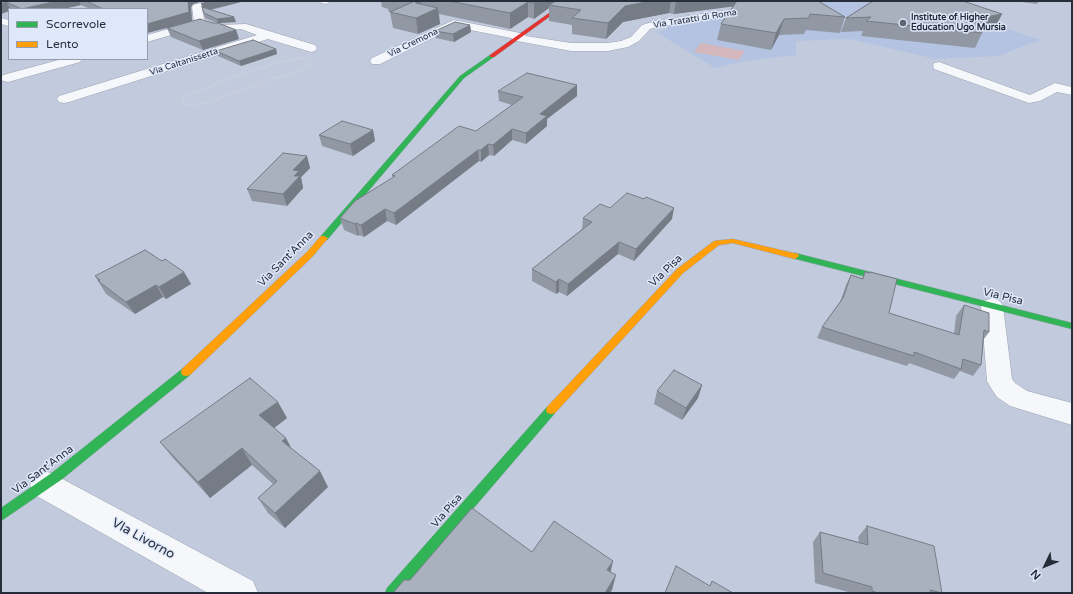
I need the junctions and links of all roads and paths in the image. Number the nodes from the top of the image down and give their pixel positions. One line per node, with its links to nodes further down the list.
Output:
1 (220, 1): 5 (street)
2 (569, 1): 8 (street, Via Sant'Anna)
3 (808, 1): 8 (street, Via Tratatti di Roma)
4 (436, 18): 6 (street)
5 (203, 23): 7 (street); 9 (street)
6 (458, 23): 8 (street); 12 (street, Via Cremona)
7 (268, 35): 10 (street); 17 (street, Via Caltanissetta)
8 (519, 37): 21 (street, Via Sant'Anna)
9 (148, 39)
10 (311, 48)
11 (72, 60): 15 (street)
12 (376, 61)
13 (939, 66): 16 (street)
14 (250, 72): 14 (path)
15 (8, 78)
16 (1072, 91)
17 (64, 99)
18 (992, 306): 19 (street, Via Pisa); 20 (street); 24 (street, Via Pisa)
19 (1072, 326)
20 (1072, 414)
21 (45, 485): 22 (street, Via Sant'Anna); 23 (street, VIa Livorno)
22 (1, 515)
23 (241, 593)
24 (392, 593)

